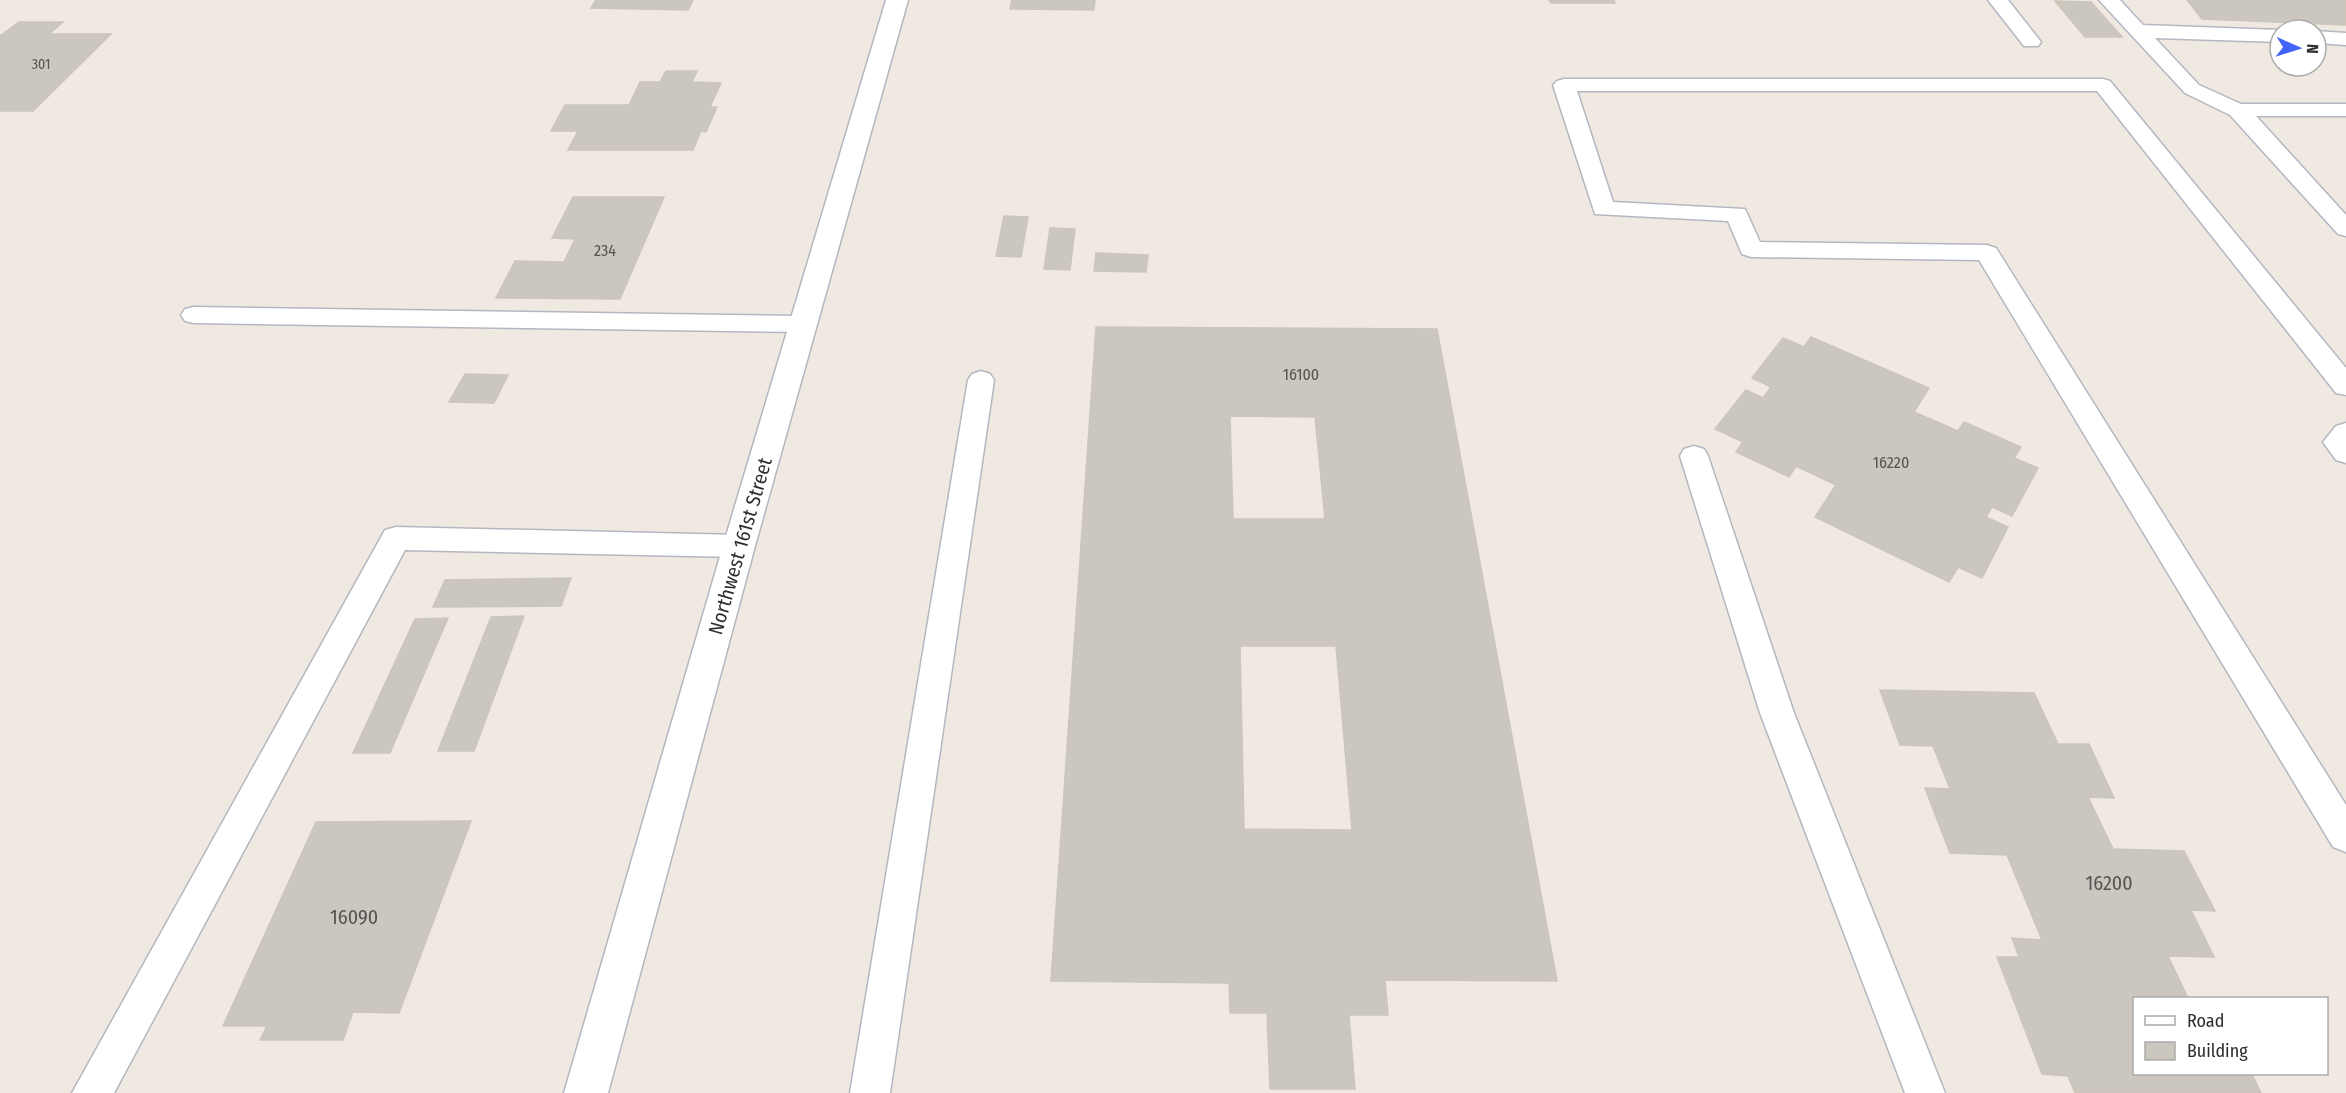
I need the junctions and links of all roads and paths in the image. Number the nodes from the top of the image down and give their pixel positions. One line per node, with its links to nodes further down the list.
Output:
1 (897, 0): 13 (street, Northwest 161st Street)
2 (1998, 0): 8 (lane)
3 (2109, 0): 4 (lane)
4 (2137, 31): 5 (lane); 9 (lane)
5 (2268, 36)
6 (2328, 38): 7 (lane)
7 (2346, 39)
8 (2031, 42)
9 (2238, 110): 10 (lane); 11 (lane)
10 (2346, 110)
11 (2346, 229)
12 (194, 315): 13 (lane)
13 (803, 324): 19 (street, Northwest 161st Street)
14 (981, 380): 23 (lane)
15 (2346, 386): 20 (lane)
16 (2346, 433): 17 (lane)
17 (2346, 453)
18 (1694, 456): 24 (lane)
19 (739, 546): 21 (lane); 22 (street, Northwest 161st Street)
20 (2346, 836)
21 (92, 1093)
22 (586, 1093)
23 (870, 1093)
24 (1925, 1093)

